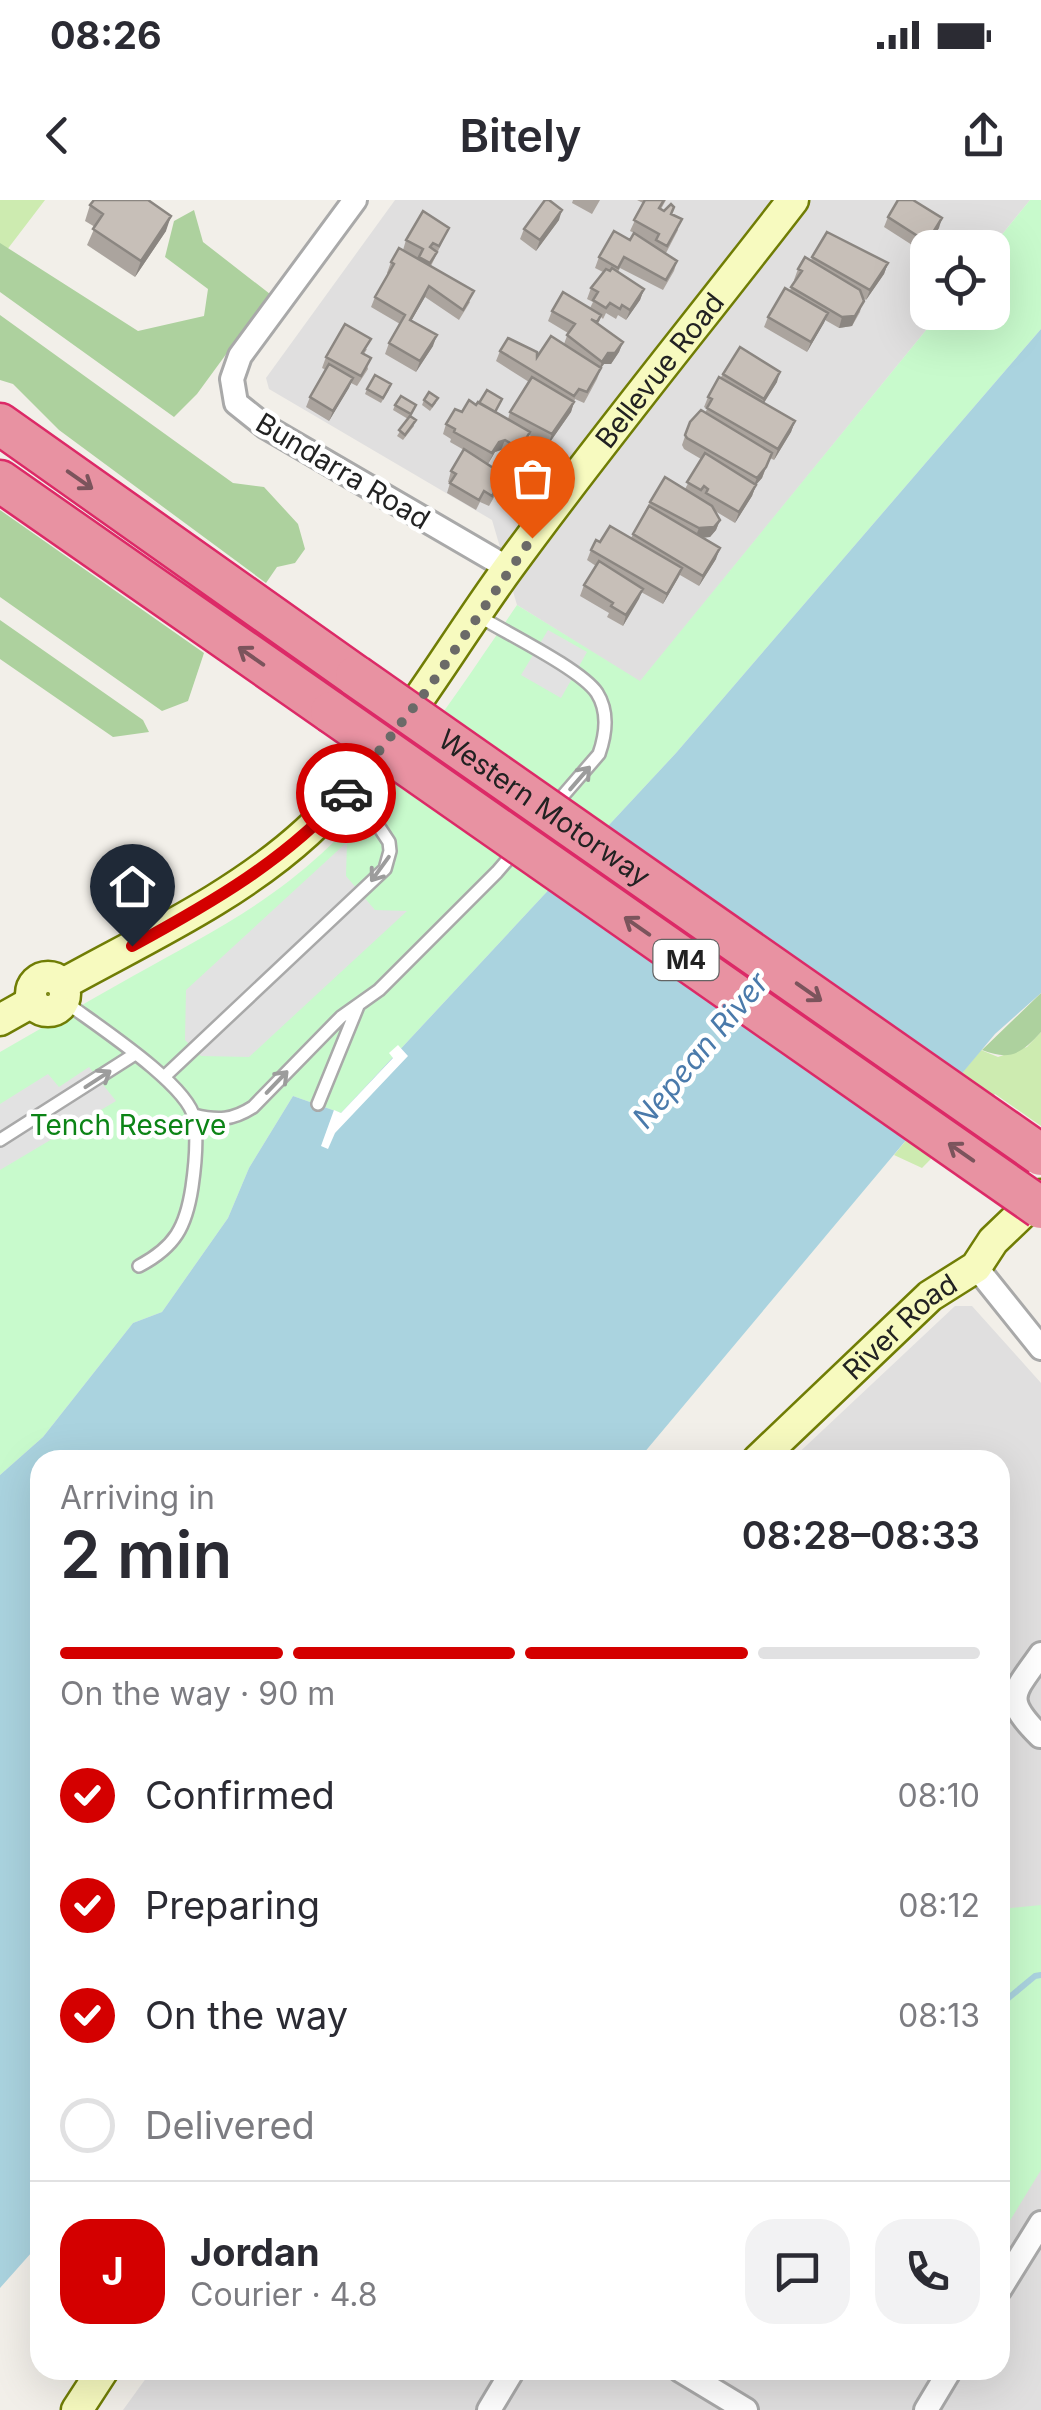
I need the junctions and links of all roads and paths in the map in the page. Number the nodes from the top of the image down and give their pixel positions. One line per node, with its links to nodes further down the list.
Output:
1 (355, 200): 5 (street, Bundarra Road)
2 (793, 200): 5 (street, Bellevue Road)
3 (0, 424): 16 (highway, Western Motorway / M4, one-way to 16, bridge)
4 (0, 481): 18 (highway, Western Motorway / M4, one-way to 4, bridge)
5 (508, 568): 6 (street, Bellevue Road)
6 (477, 615): 7 (street, Bellevue Road); 9 (lane, one-way to 6)
7 (352, 786): 8 (street, Bellevue Road); 12 (lane, one-way to 12)
8 (63, 992): 10 (street); 11 (lane)
9 (359, 1004): 13 (lane); 14 (lane, one-way to 9)
10 (0, 1020)
11 (135, 1054): 12 (lane); 15 (lane, one-way to 11)
12 (164, 1077): 14 (lane)
13 (318, 1104)
14 (194, 1115): 19 (lane)
15 (0, 1140)
16 (1041, 1155)
17 (1041, 1195): 20 (street, River Road)
18 (1041, 1208)
19 (139, 1266)
20 (976, 1267): 21 (street); 22 (street, River Road)
21 (1041, 1348)
22 (768, 1450)
23 (1041, 1654): 24 (street)
24 (1040, 1736)
25 (1041, 2222): 26 (street)
26 (1010, 2273)
27 (96, 2380): 31 (street)
28 (508, 2380): 32 (street)
29 (696, 2380): 33 (street)
30 (944, 2380): 34 (street)
31 (77, 2410)
32 (489, 2410)
33 (746, 2410)
34 (926, 2410)

